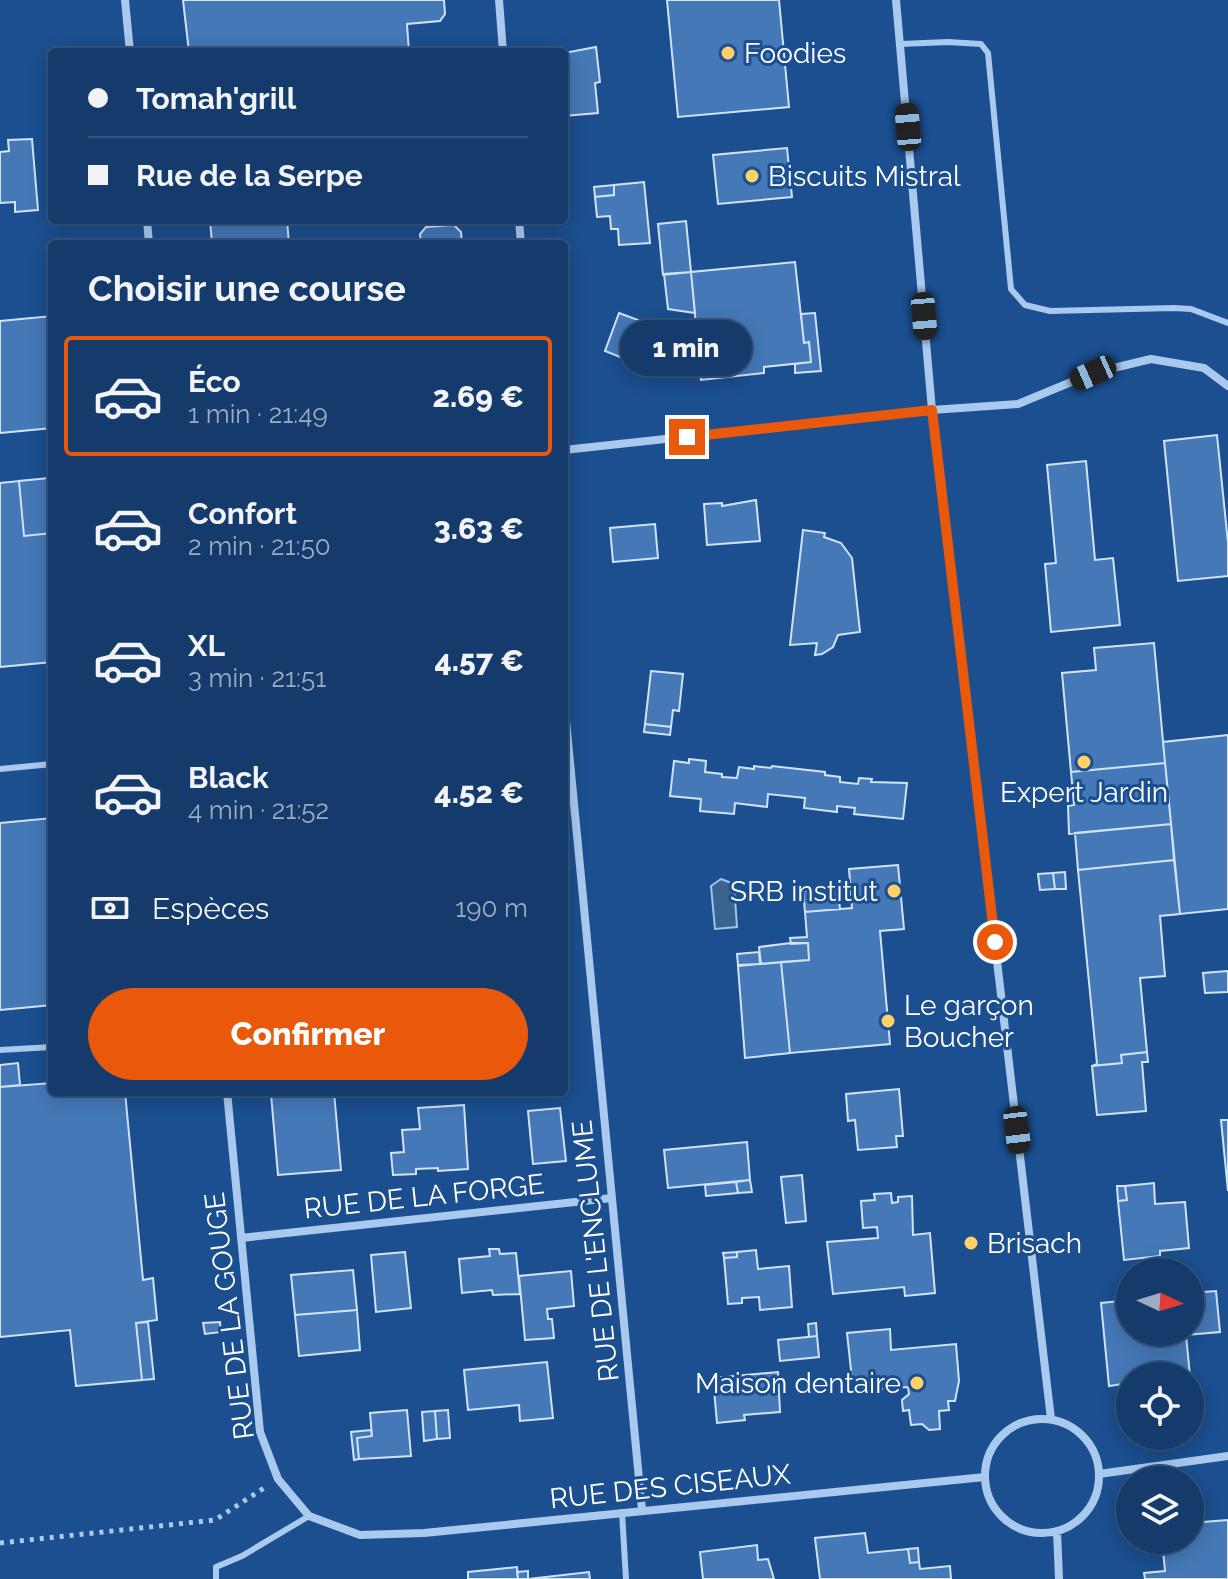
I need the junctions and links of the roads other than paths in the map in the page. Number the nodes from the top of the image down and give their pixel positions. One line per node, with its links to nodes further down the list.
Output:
1 (125, 0): 5 (street)
2 (499, 0): 6 (street)
3 (896, 0): 4 (street)
4 (900, 44): 7 (lane); 9 (street)
5 (130, 48)
6 (503, 48)
7 (1228, 323)
8 (1228, 386): 9 (street)
9 (932, 410): 10 (street); 19 (street)
10 (568, 450)
11 (568, 742): 17 (street, RUE DE L'ENCLUME)
12 (48, 764): 13 (lane)
13 (0, 769)
14 (48, 1047): 15 (lane)
15 (0, 1050)
16 (227, 1096): 18 (street, RUE DE LA GOUGE)
17 (612, 1198): 18 (street, RUE DE LA FORGE); 23 (street, RUE DE L'ENCLUME)
18 (241, 1238): 25 (street, RUE DE LA GOUGE)
19 (1051, 1419): 21 (street); 22 (street)
20 (1228, 1456): 21 (street)
21 (1099, 1474): 26 (street)
22 (985, 1477): 23 (street, RUE DES CISEAUX); 26 (street)
23 (642, 1510): 24 (street, RUE DES CISEAUX)
24 (622, 1512): 27 (street, RUE DES CISEAUX); 29 (lane)
25 (309, 1516): 27 (street, RUE DE LA GOUGE); 28 (lane)
26 (1057, 1531): 30 (street)
27 (360, 1535)
28 (216, 1579)
29 (626, 1579)
30 (1059, 1579)

